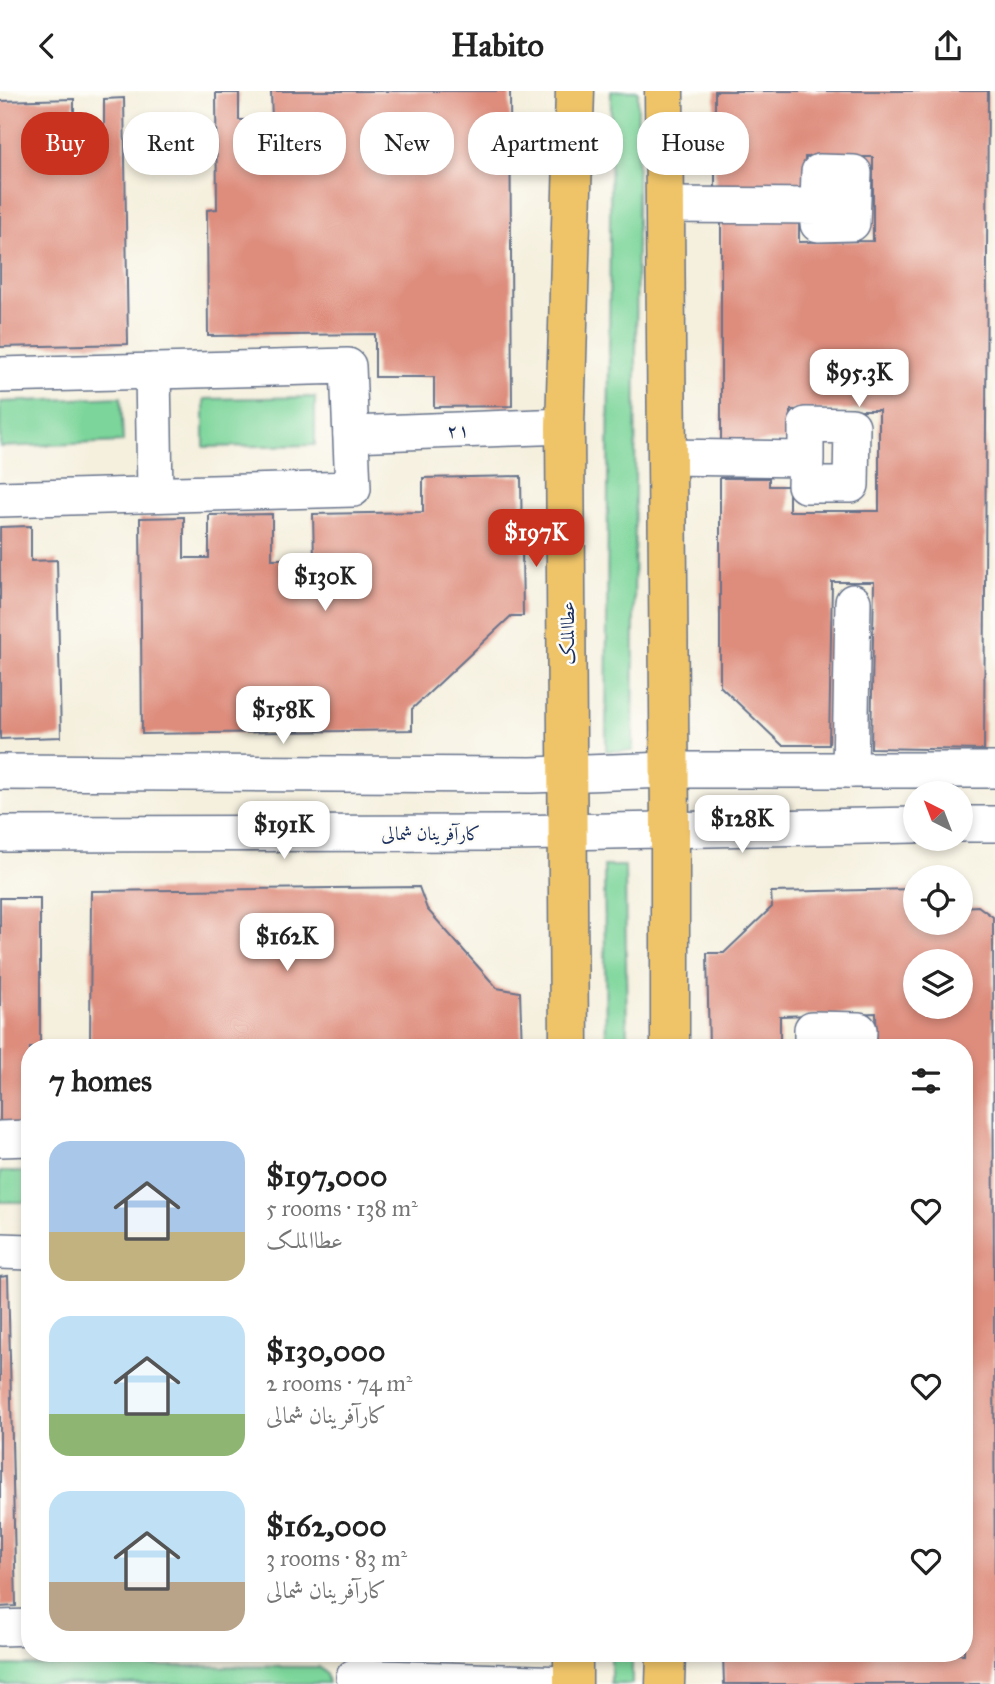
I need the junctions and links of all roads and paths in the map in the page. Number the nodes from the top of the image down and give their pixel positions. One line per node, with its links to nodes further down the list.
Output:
1 (575, 91): 7 (main road, عطاالملک)
2 (664, 91): 3 (main road)
3 (664, 205): 4 (street); 9 (main road)
4 (818, 206)
5 (153, 371): 6 (street); 8 (street); 11 (street)
6 (0, 375)
7 (565, 426): 8 (street, ۲۱); 18 (main road, عطاالملک)
8 (351, 434): 11 (street)
9 (666, 457): 10 (street); 14 (main road)
10 (806, 459)
11 (155, 494): 12 (street)
12 (0, 499)
13 (853, 602): 15 (street)
14 (668, 770): 15 (street); 18 (street); 22 (main road)
15 (850, 770): 16 (street)
16 (995, 771)
17 (0, 772): 18 (street)
18 (567, 774): 23 (main road, عطاالملک)
19 (973, 824): 20 (street)
20 (995, 824)
21 (903, 825): 22 (street, کارآفرینان شمالی)
22 (670, 828): 23 (street, کارآفرینان شمالی); 26 (main road)
23 (568, 831): 24 (street, کارآفرینان شمالی); 25 (main road, عطاالملک)
24 (0, 834)
25 (569, 1039)
26 (670, 1039)
27 (813, 1039): 28 (street)
28 (858, 1039)
29 (21, 1138): 30 (street)
30 (0, 1139)
31 (0, 1251): 32 (street)
32 (21, 1252)
33 (21, 1627): 34 (street)
34 (0, 1628)
35 (573, 1662): 39 (main road)
36 (666, 1662): 40 (main road)
37 (354, 1672): 38 (street)
38 (564, 1684)
39 (573, 1684)
40 (665, 1684)

